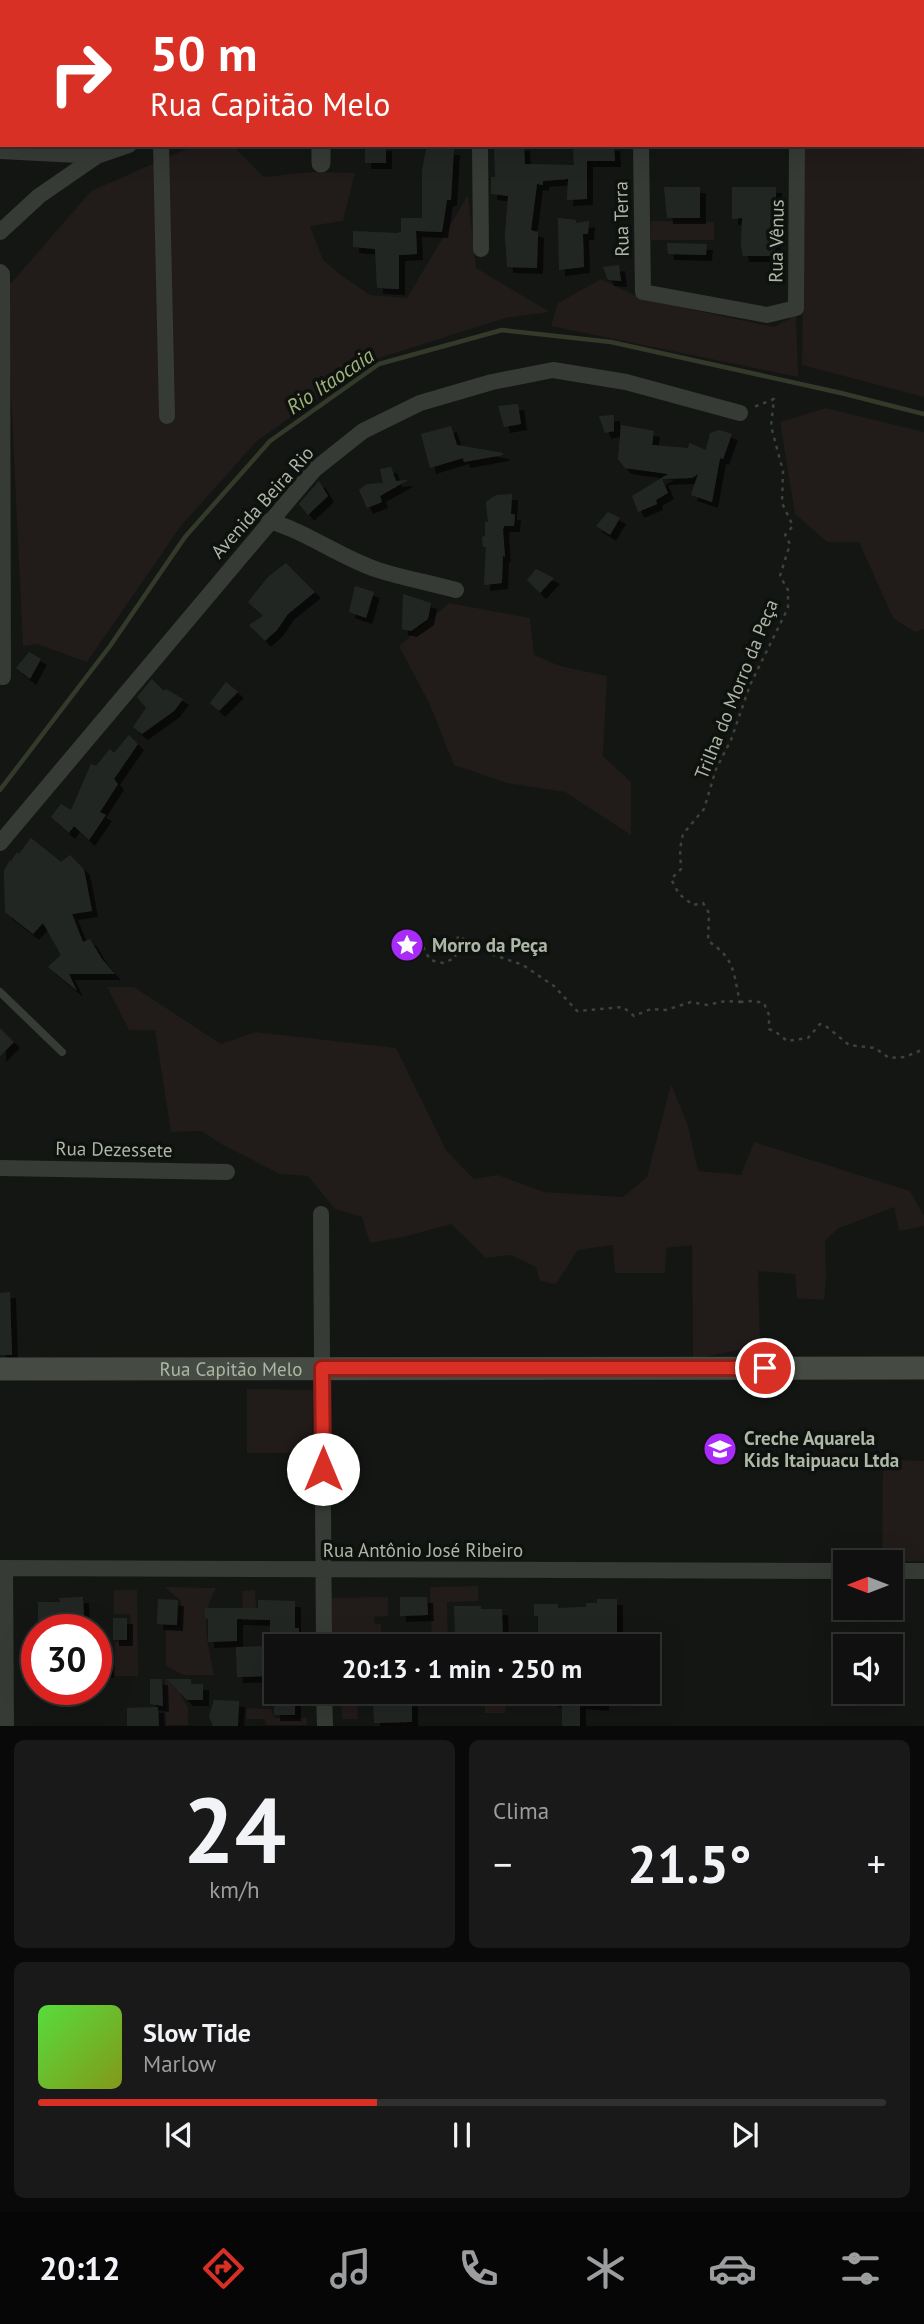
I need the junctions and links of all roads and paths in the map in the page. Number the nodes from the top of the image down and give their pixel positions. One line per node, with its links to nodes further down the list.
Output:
1 (123, 147): 7 (street)
2 (161, 147): 13 (street)
3 (480, 147): 9 (street)
4 (641, 147): 11 (street, Rua Terra)
5 (797, 147): 11 (street, Rua Vênus)
6 (0, 151): 7 (street)
7 (97, 156): 8 (street)
8 (0, 232)
9 (481, 249)
10 (0, 272): 16 (street)
11 (643, 292)
12 (740, 413): 14 (street, Avenida Beira Rio); 20 (path, Trilha do Morro da Peça)
13 (167, 416)
14 (269, 521): 15 (street); 17 (street, Avenida Beira Rio)
15 (456, 590)
16 (3, 677)
17 (0, 843)
18 (394, 942): 20 (path)
19 (0, 992): 22 (lane)
20 (740, 1002): 21 (path)
21 (924, 1049)
22 (62, 1052)
23 (0, 1168): 24 (street, Rua Dezessete)
24 (227, 1172)
25 (321, 1214): 26 (street)
26 (322, 1368): 27 (main road, Rua Capitão Melo); 28 (main road, Rua Capitão Melo); 30 (street)
27 (924, 1368)
28 (0, 1369)
29 (2, 1568): 30 (street, Rua Antônio José Ribeiro); 36 (street)
30 (324, 1571): 31 (street, Rua Antônio José Ribeiro); 34 (street)
31 (833, 1571)
32 (903, 1571): 33 (street)
33 (924, 1571)
34 (324, 1634)
35 (324, 1704): 37 (street)
36 (6, 1726)
37 (325, 1726)

